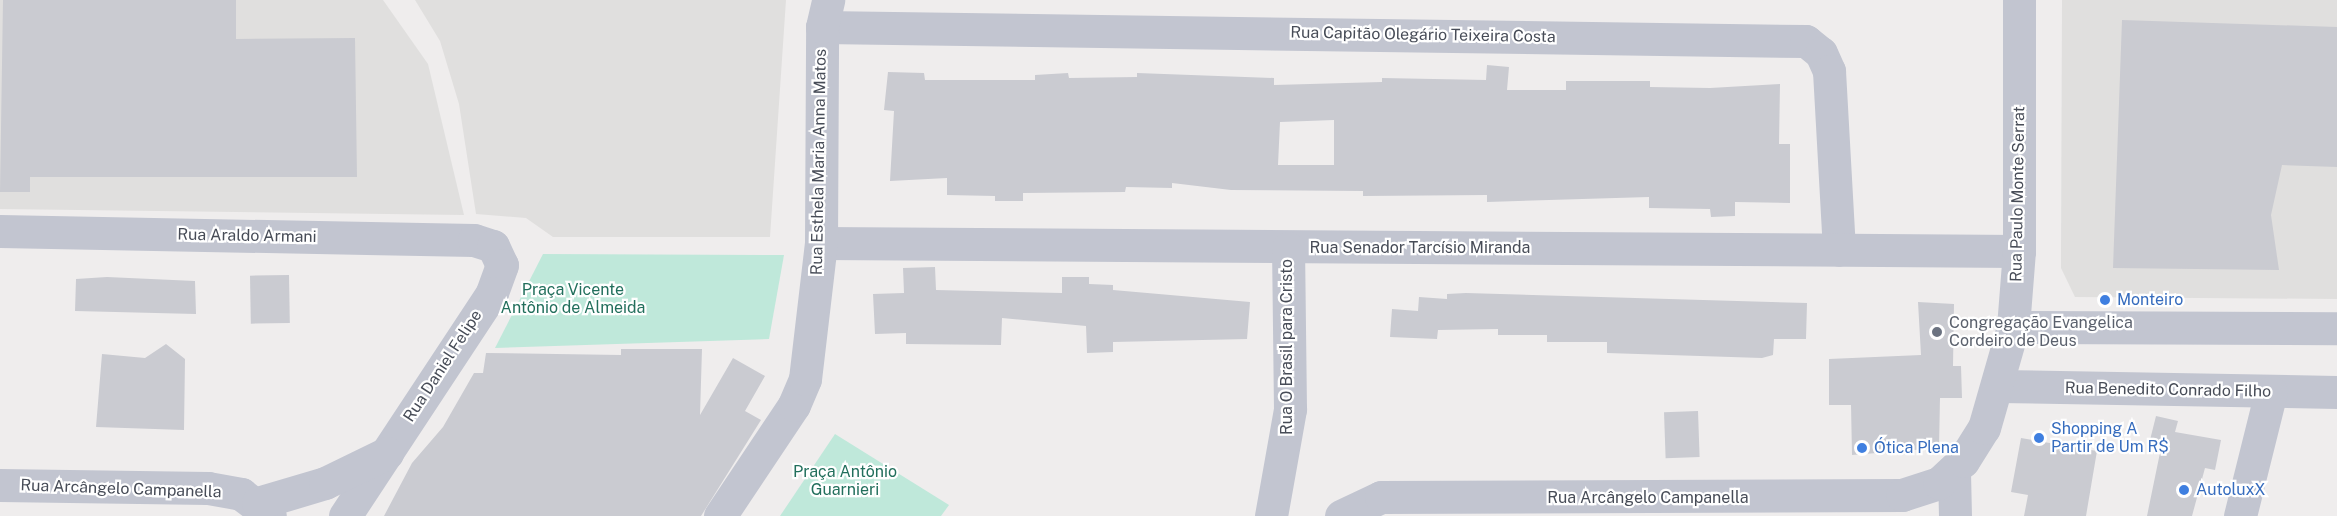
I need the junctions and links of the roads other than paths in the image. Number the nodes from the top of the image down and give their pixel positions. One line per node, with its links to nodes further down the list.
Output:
1 (2019, 0): 8 (street, Rua Paulo Monte Serrat)
2 (825, 13): 4 (street, Rua Esthela Maria Anna Matos); 7 (street, Rua Capitão Olegário Teixeira Costa)
3 (0, 231): 5 (street, Rua Araldo Armani)
4 (821, 243): 6 (street, Rua Senador Tarcísio Miranda); 21 (street, Rua Esthela Maria Anna Matos)
5 (494, 246): 14 (street, Rua Daniel Felipe)
6 (1288, 248): 7 (street, Rua Senador Tarcísio Miranda); 22 (street, Rua O Brasil para Cristo)
7 (1839, 250): 8 (street, Rua Senador Tarcísio Miranda)
8 (2019, 251): 9 (street, Rua Paulo Monte Serrat)
9 (2013, 327): 10 (street); 11 (street, Rua Paulo Monte Serrat)
10 (2337, 328)
11 (1998, 387): 12 (street, Rua Benedito Conrado Filho); 15 (street, Rua Paulo Monte Serrat)
12 (2271, 392): 13 (street, Rua Benedito Conrado Filho); 24 (street)
13 (2337, 392)
14 (387, 453): 18 (street); 20 (street, Rua Daniel Felipe)
15 (1954, 472): 17 (street, Rua Arcângelo Campanella); 23 (street)
16 (0, 485): 18 (street, Rua Arcângelo Campanella)
17 (1673, 507): 19 (street, Rua Arcângelo Campanella)
18 (264, 509)
19 (1341, 515)
20 (345, 516)
21 (720, 516)
22 (1271, 516)
23 (1955, 516)
24 (2240, 516)

